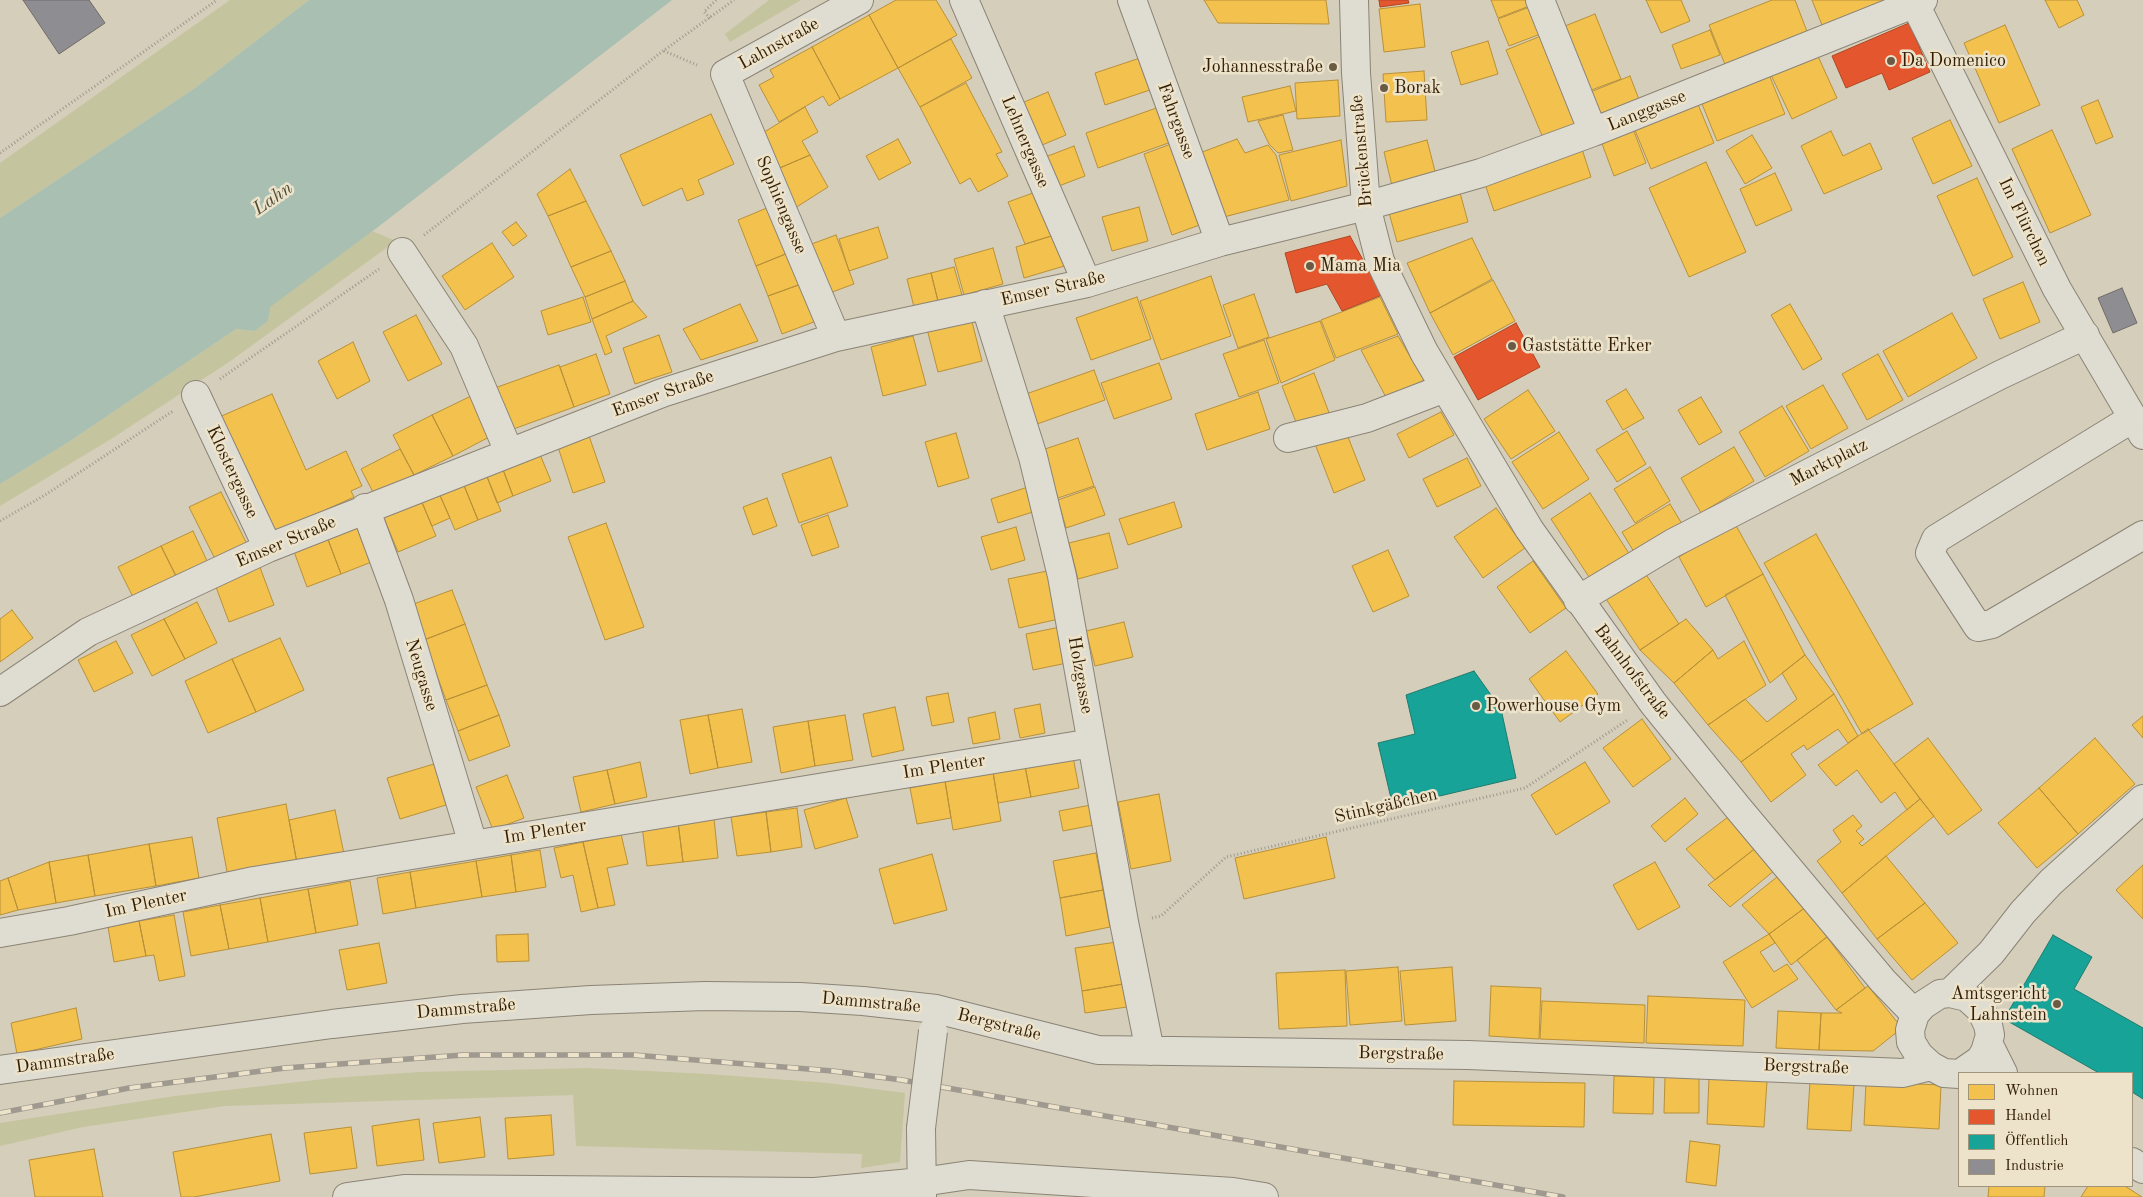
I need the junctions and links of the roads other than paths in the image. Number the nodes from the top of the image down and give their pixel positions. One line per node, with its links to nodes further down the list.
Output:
1 (859, 0): 7 (street, Lahnstraße)
2 (964, 0): 12 (street, Lehnergasse)
3 (1132, 0): 10 (street, Fahrgasse)
4 (1354, 0): 9 (street, Brückenstraße)
5 (1540, 0): 8 (street)
6 (1917, 1): 8 (street, Langgasse); 15 (street, Im Flürchen)
7 (725, 74): 16 (street, Sophiengasse)
8 (1593, 132): 9 (street, Langgasse)
9 (1366, 206): 10 (street, Emser Straße); 13 (street, Brückenstraße)
10 (1220, 242): 12 (street, Emser Straße)
11 (402, 252): 21 (street)
12 (1087, 283): 14 (street, Emser Straße)
13 (1396, 297): 17 (street, Bahnhofstraße)
14 (985, 304): 16 (street, Emser Straße); 27 (street, Holzgasse)
15 (2085, 335): 19 (street, Im Flürchen); 25 (street, Marktplatz)
16 (836, 337): 21 (street, Emser Straße)
17 (1445, 388): 20 (street); 25 (street, Bahnhofstraße)
18 (196, 396): 24 (street, Klostergasse)
19 (2138, 426): 23 (street)
20 (1288, 438)
21 (509, 452): 22 (street, Emser Straße)
22 (365, 508): 24 (street, Emser Straße); 29 (street, Neugasse)
23 (2143, 535)
24 (268, 548): 26 (street, Emser Straße)
25 (1578, 600): 34 (street, Bahnhofstraße)
26 (0, 692)
27 (1092, 743): 29 (street, Im Plenter); 38 (street, Holzgasse)
28 (2143, 800): 31 (street)
29 (472, 844): 30 (street, Im Plenter)
30 (0, 933)
31 (1991, 953): 32 (street); 33 (street)
32 (1950, 993): 33 (street); 34 (street)
33 (1981, 1010): 37 (street)
34 (1915, 1014): 36 (street)
35 (934, 1020): 38 (street, Bergstraße); 40 (street, Dammstraße); 45 (street, bridge)
36 (1912, 1042): 39 (street); 41 (street, Bergstraße)
37 (1988, 1043): 42 (street); 43 (street)
38 (1150, 1051): 41 (street, Bergstraße)
39 (1930, 1066): 41 (street, Bergstraße); 44 (street)
40 (0, 1070)
41 (1871, 1070)
42 (1965, 1072)
43 (2002, 1072)
44 (1958, 1073)
45 (922, 1190): 46 (street); 47 (street)
46 (347, 1197)
47 (1264, 1197)

